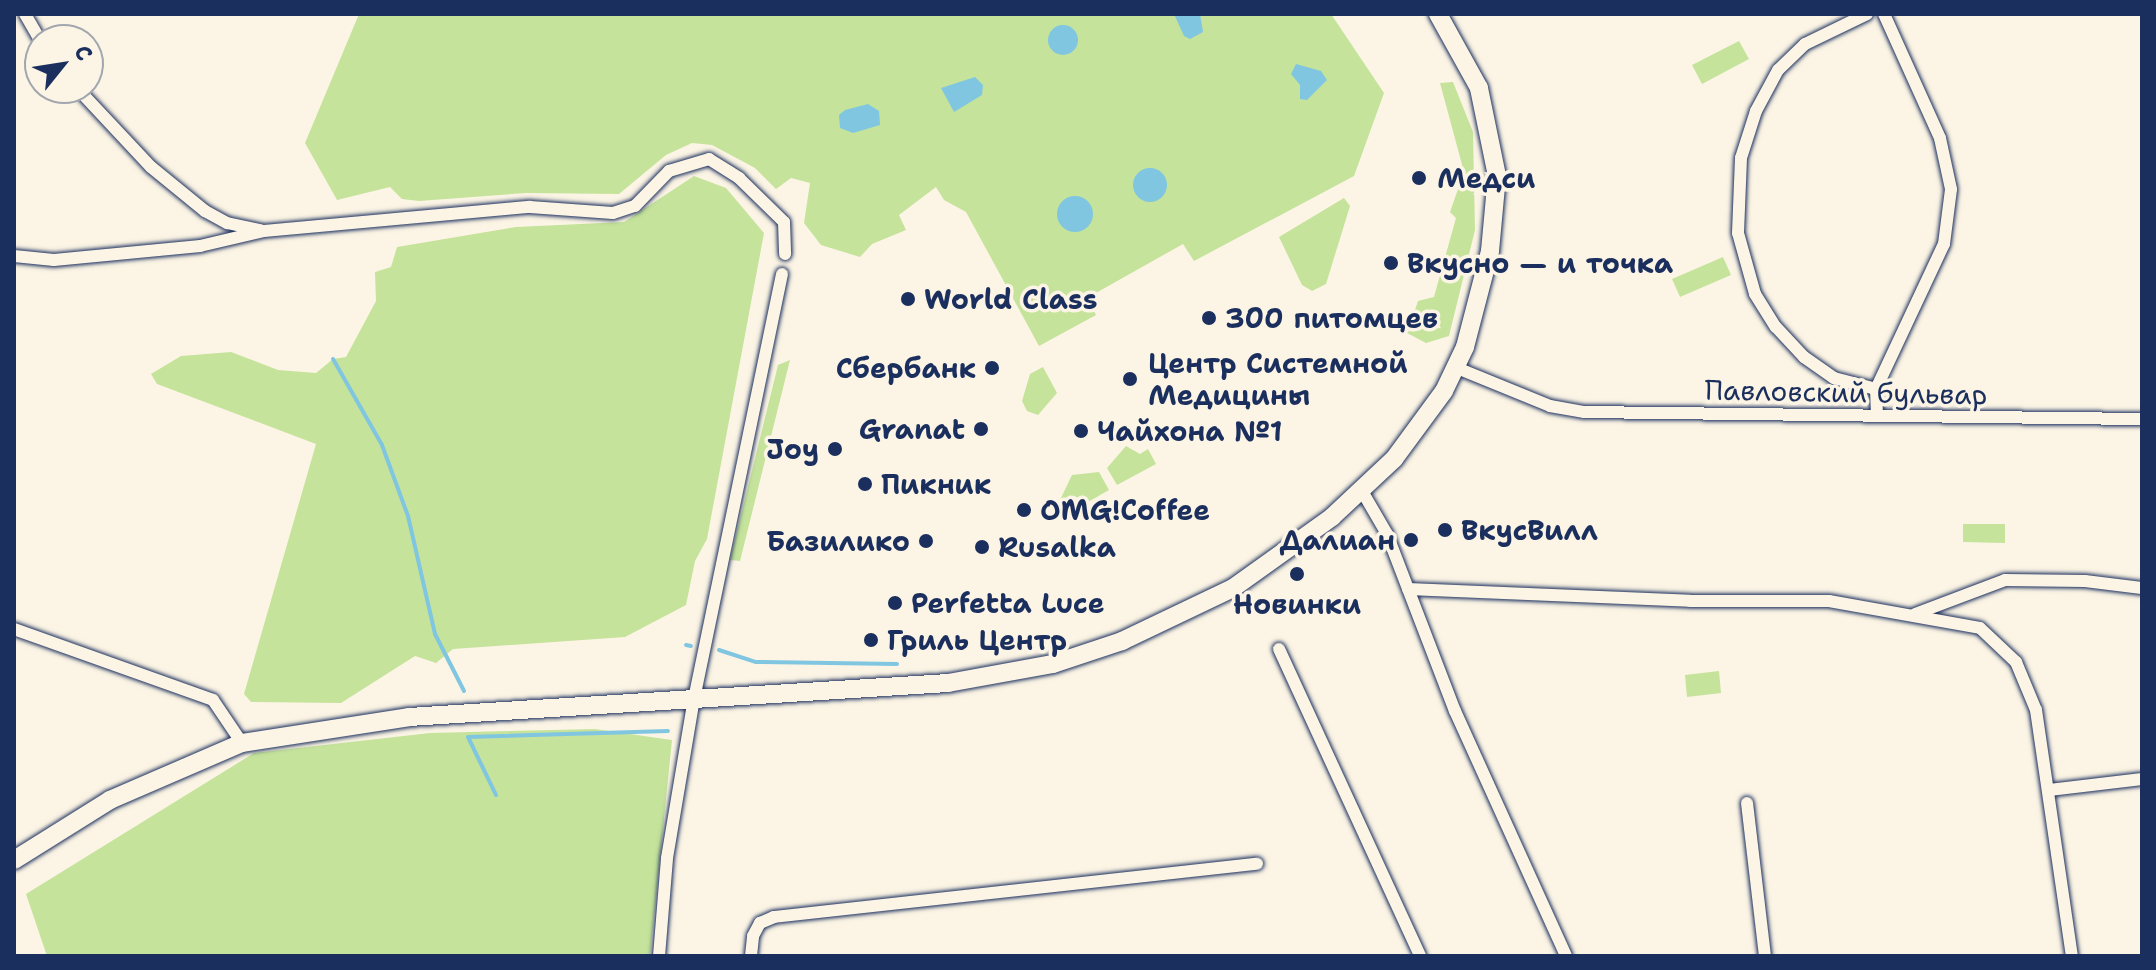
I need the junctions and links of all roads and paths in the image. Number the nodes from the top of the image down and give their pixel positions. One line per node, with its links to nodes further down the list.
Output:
1 (1438, 14): 9 (main road)
2 (1867, 14): 10 (street)
3 (1884, 14): 10 (street)
4 (91, 104): 5 (street)
5 (264, 231): 6 (street); 7 (street)
6 (785, 254)
7 (14, 256)
8 (782, 274): 19 (street)
9 (1457, 368): 11 (street, Павловский бульвар); 13 (main road)
10 (1876, 389): 11 (street)
11 (1877, 416): 12 (street, Павловский бульвар)
12 (2142, 419)
13 (1362, 491): 15 (street); 19 (main road)
14 (2142, 588): 16 (street)
15 (1408, 589): 16 (street); 29 (street)
16 (1915, 614): 22 (street)
17 (14, 629): 20 (street)
18 (1279, 649): 28 (street)
19 (694, 699): 20 (main road); 26 (street)
20 (242, 743): 24 (main road)
21 (2142, 779): 22 (street)
22 (2049, 790): 31 (street)
23 (1747, 803): 30 (street)
24 (14, 860)
25 (1257, 864): 27 (street)
26 (659, 956)
27 (751, 956)
28 (1420, 956)
29 (1566, 956)
30 (1765, 956)
31 (2072, 956)

